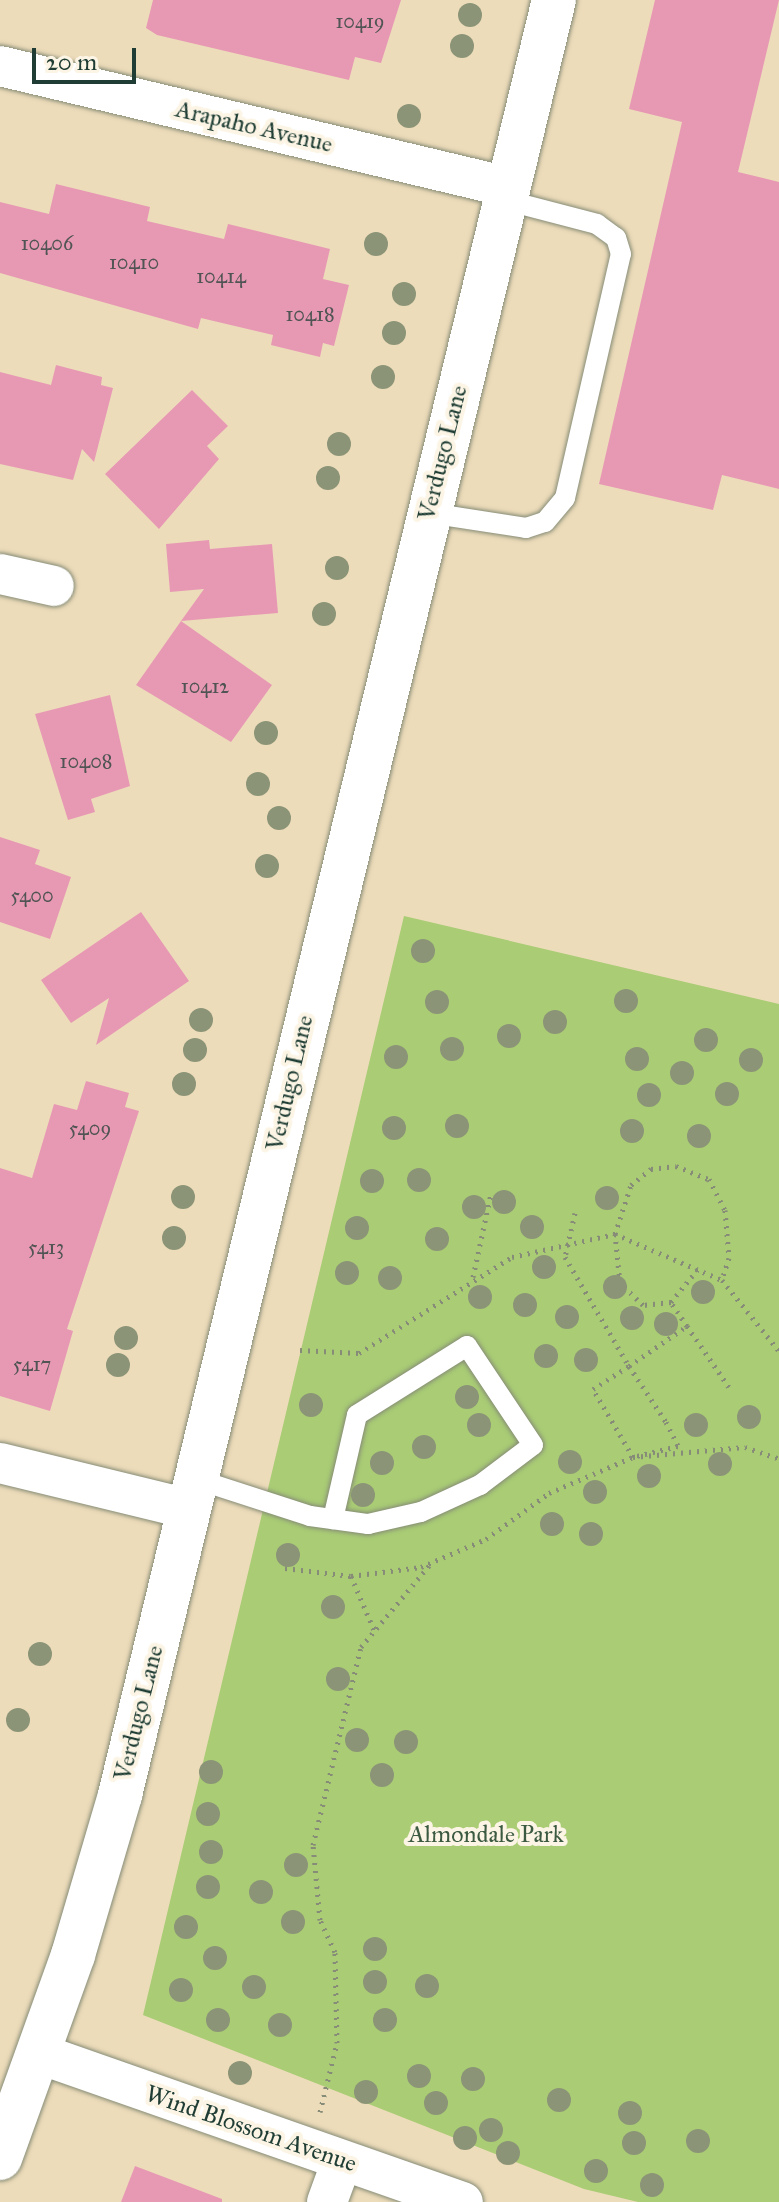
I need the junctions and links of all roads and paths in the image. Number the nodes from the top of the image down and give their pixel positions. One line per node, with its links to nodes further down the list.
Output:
1 (554, 0): 3 (street, Verdugo Lane)
2 (0, 66): 3 (street, Arapaho Avenue)
3 (507, 194): 4 (street, Verdugo Lane); 4 (lane)
4 (429, 513): 23 (street, Verdugo Lane)
5 (0, 574): 6 (street)
6 (54, 586)
7 (491, 1194): 12 (path)
8 (575, 1213): 10 (path)
9 (615, 1234): 10 (path); 11 (path); 13 (path); 14 (path)
10 (570, 1240): 12 (path); 18 (path)
11 (698, 1269): 13 (path); 14 (path)
12 (473, 1277): 16 (path)
13 (722, 1280): 17 (path)
14 (671, 1302): 15 (path)
15 (687, 1326): 18 (path); 19 (path)
16 (300, 1350)
17 (779, 1351)
18 (629, 1366): 20 (path); 20 (path)
19 (729, 1387)
20 (633, 1457): 21 (path); 25 (path)
21 (779, 1459)
22 (0, 1463): 23 (street)
23 (192, 1494): 24 (lane); 29 (street, Verdugo Lane)
24 (333, 1519): 24 (lane)
25 (433, 1561): 27 (path); 28 (path)
26 (285, 1568): 27 (path)
27 (351, 1576): 28 (path)
28 (374, 1631): 30 (path)
29 (40, 2054): 31 (street, Verdugo Lane); 32 (street, Wind Blossom Avenue)
30 (319, 2113)
31 (0, 2158)
32 (342, 2161): 33 (street); 34 (street, Wind Blossom Avenue)
33 (327, 2202)
34 (463, 2202)

